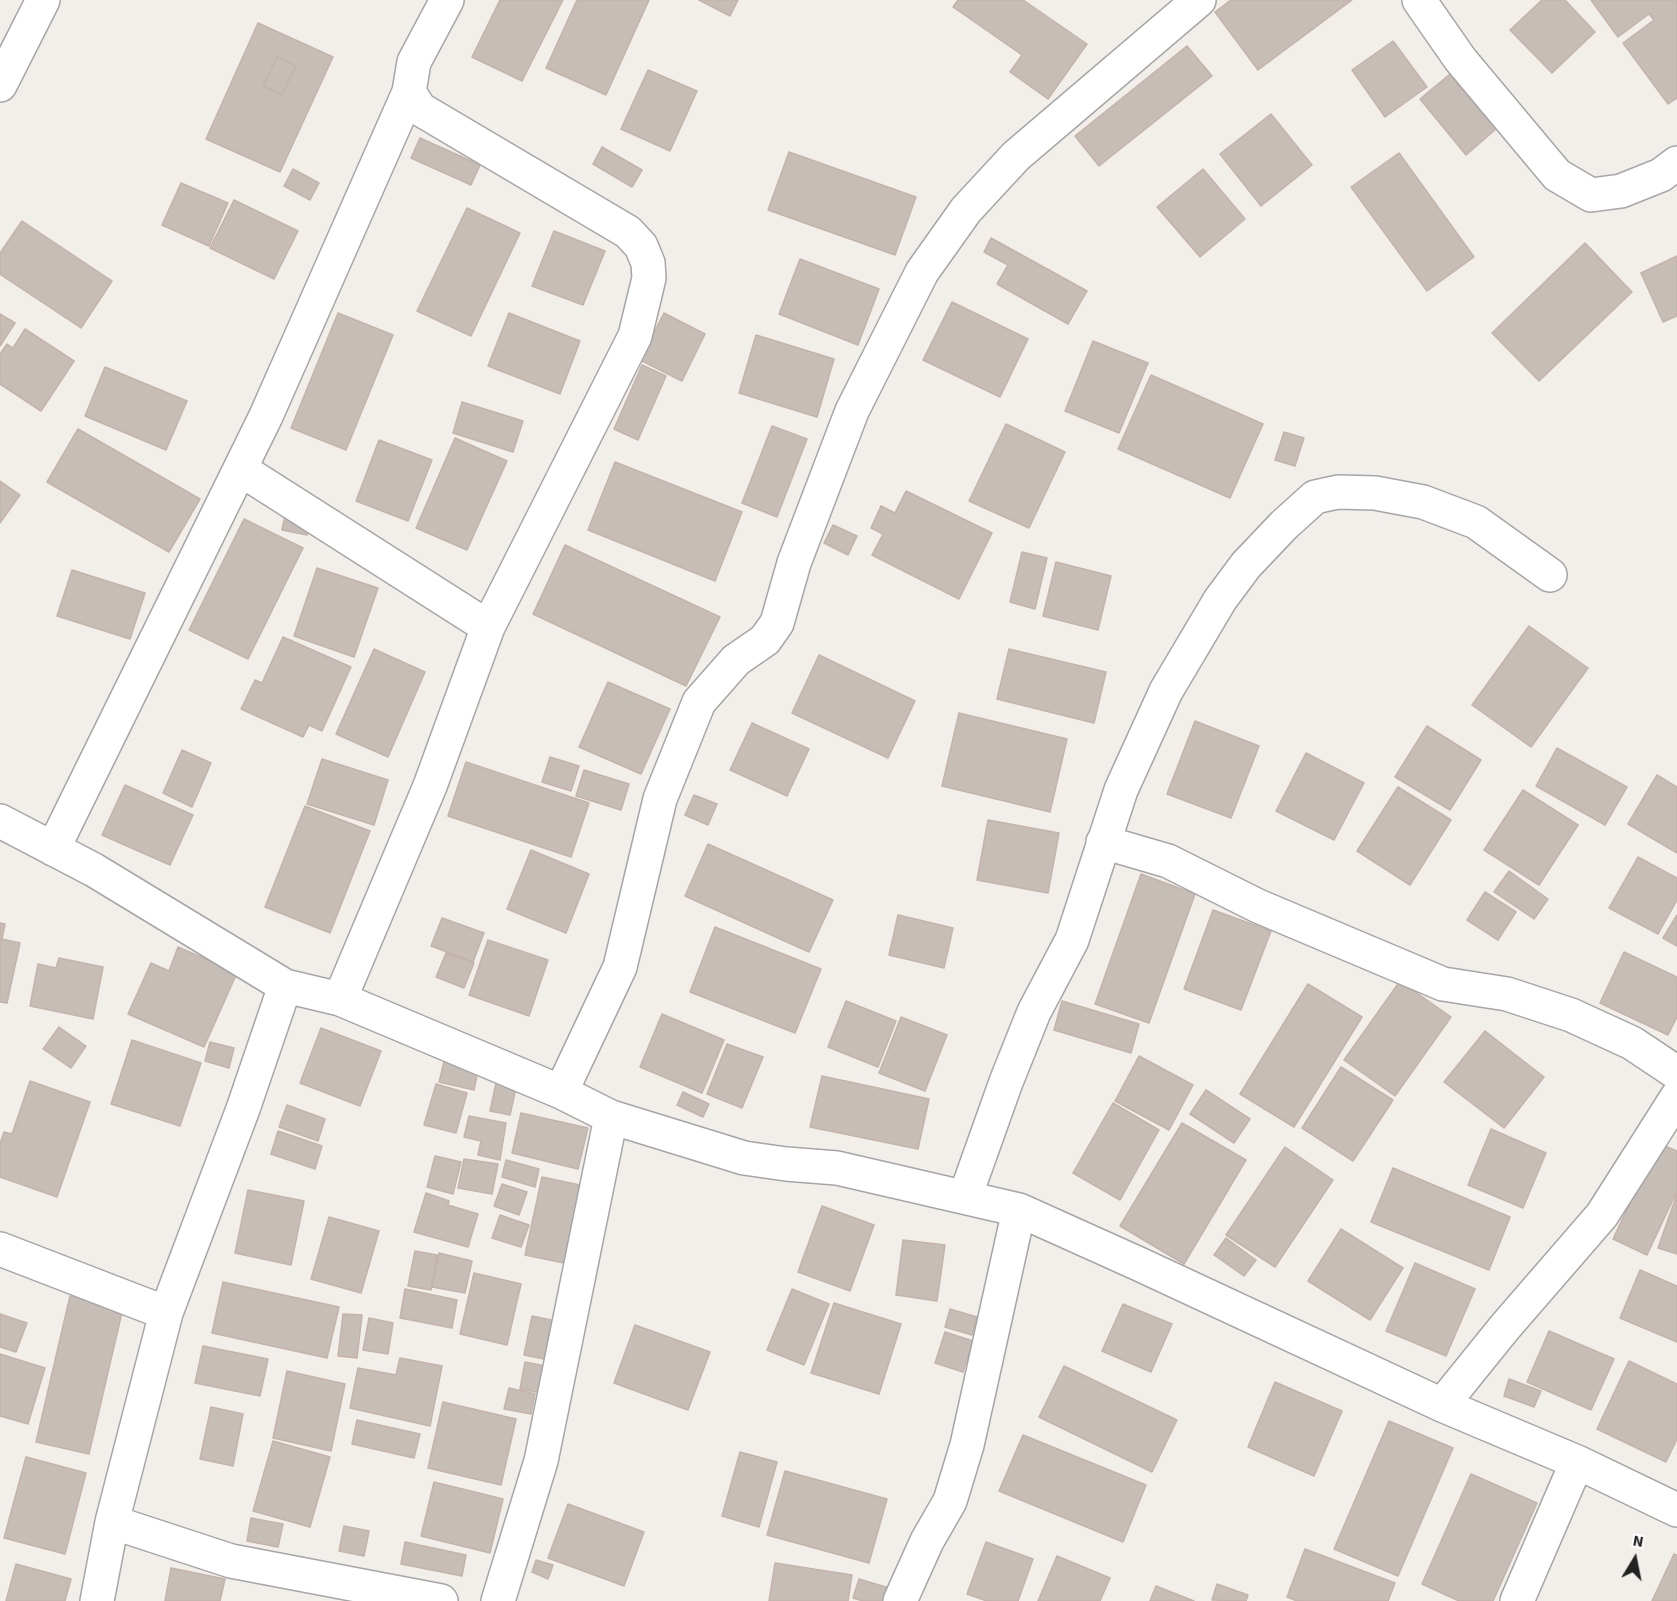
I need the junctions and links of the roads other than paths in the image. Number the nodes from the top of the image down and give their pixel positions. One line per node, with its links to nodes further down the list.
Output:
1 (43, 0): 5 (street)
2 (447, 0): 6 (street)
3 (1199, 0): 17 (street)
4 (1419, 0): 7 (street)
5 (0, 84)
6 (409, 92): 8 (street); 10 (street)
7 (1677, 164)
8 (240, 469): 10 (street); 13 (street)
9 (1550, 575): 12 (street)
10 (488, 627): 15 (street)
11 (0, 821): 13 (street)
12 (1103, 842): 16 (street); 20 (street)
13 (53, 849): 14 (street)
14 (285, 986): 15 (street); 23 (street)
15 (340, 999): 17 (street)
16 (1677, 1073)
17 (561, 1092): 19 (street)
18 (1677, 1097): 24 (street)
19 (610, 1117): 20 (street); 30 (street)
20 (965, 1197): 21 (street)
21 (1019, 1210): 24 (street); 31 (street)
22 (0, 1249): 23 (street)
23 (166, 1313): 27 (street)
24 (1442, 1405): 25 (street)
25 (1577, 1462): 26 (street); 32 (street)
26 (1677, 1510)
27 (112, 1522): 28 (street); 29 (street)
28 (98, 1601)
29 (441, 1601)
30 (498, 1601)
31 (900, 1601)
32 (1517, 1601)

